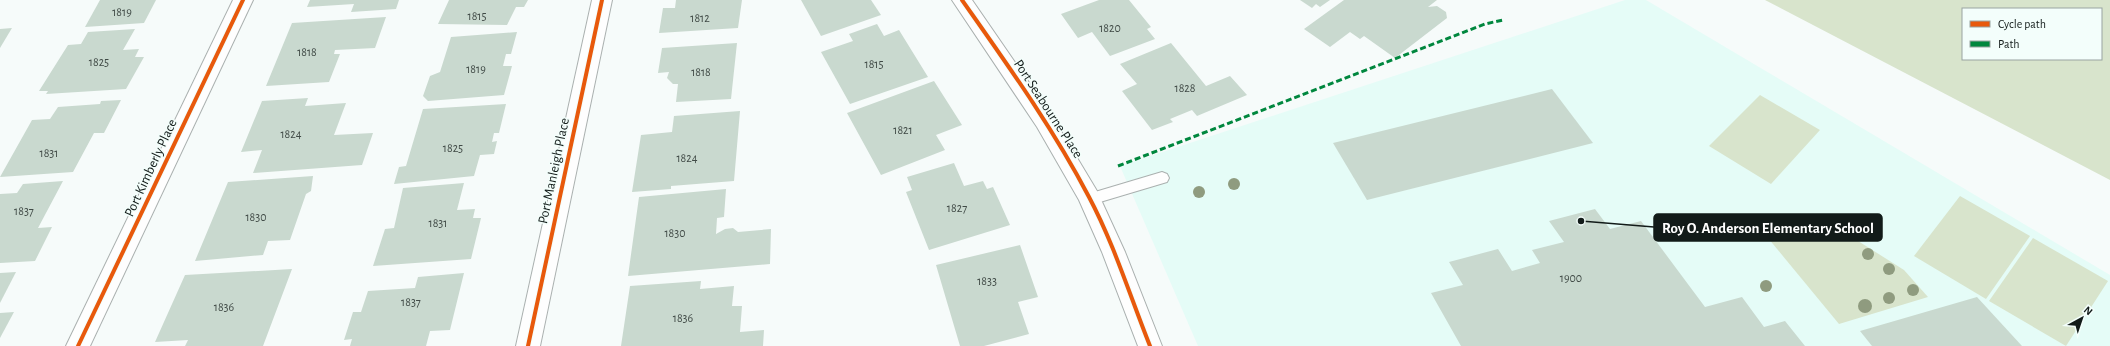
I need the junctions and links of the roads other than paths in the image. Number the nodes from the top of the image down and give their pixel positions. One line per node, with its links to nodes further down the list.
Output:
1 (243, 0): 6 (street, Port Kimberly Place)
2 (602, 0): 7 (street, Port Manleigh Place)
3 (962, 0): 5 (street, Port Seabourne Place)
4 (1162, 178): 5 (lane)
5 (1090, 199): 8 (street, Port Seabourne Place)
6 (78, 346)
7 (528, 346)
8 (1150, 346)

